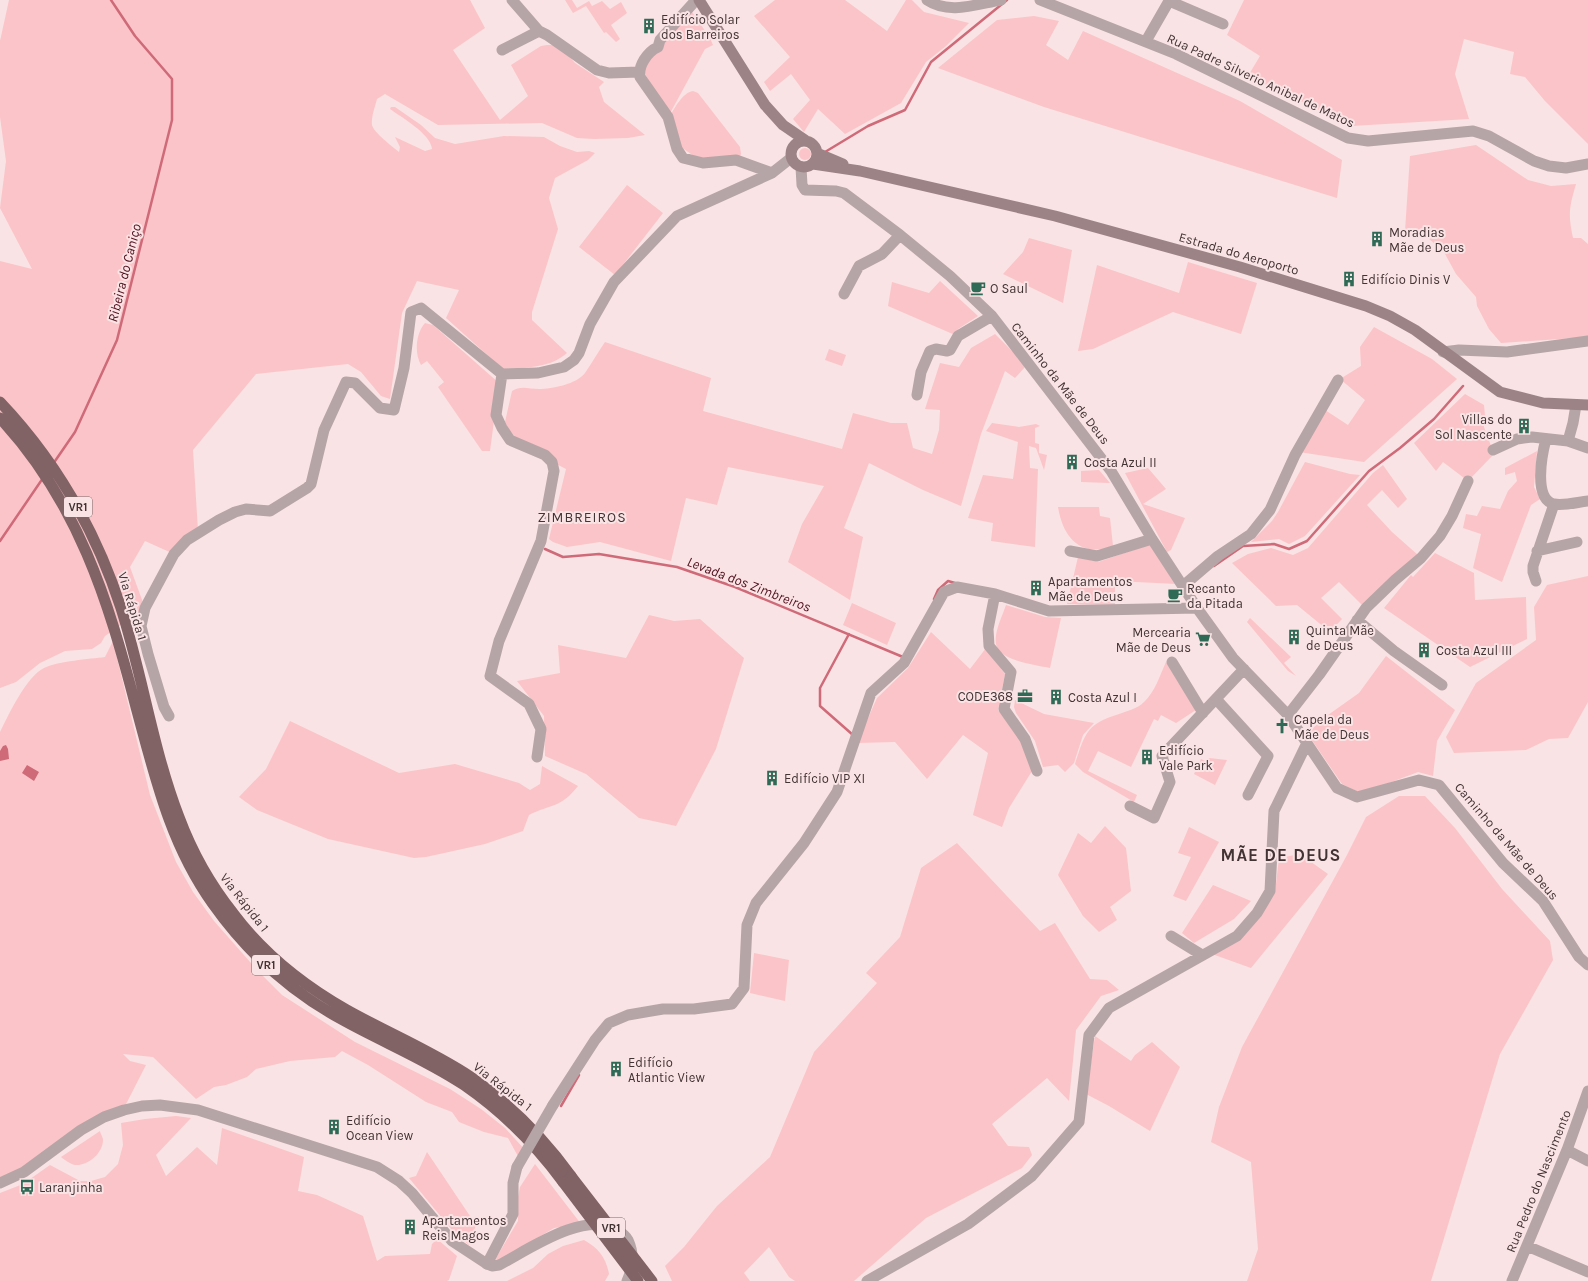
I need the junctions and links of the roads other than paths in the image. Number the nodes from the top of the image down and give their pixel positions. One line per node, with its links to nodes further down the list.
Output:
1 (512, 0): 7 (street)
2 (697, 0): 10 (street); 11 (main road)
3 (927, 0): 4 (street)
4 (1001, 0)
5 (1040, 0): 8 (street, Rua Padre Silverio Anibal de Matos)
6 (1223, 24): 8 (street)
7 (539, 31): 9 (street); 10 (street)
8 (1146, 41): 16 (street, Rua Padre Silverio Anibal de Matos)
9 (502, 50)
10 (639, 72): 18 (street)
11 (783, 125): 12 (main road); 13 (main road)
12 (806, 140): 13 (main road); 15 (main road)
13 (792, 147): 14 (main road)
14 (791, 158): 17 (main road); 18 (street)
15 (815, 159): 17 (main road); 23 (main road, Estrada do Aeroporto)
16 (1588, 164)
17 (801, 167): 19 (street, Caminho da Mãe de Deus)
18 (772, 173): 24 (street)
19 (900, 235): 20 (street); 21 (street, Caminho da Mãe de Deus)
20 (844, 294)
21 (992, 316): 26 (street); 38 (street, Caminho da Mãe de Deus)
22 (1588, 341): 23 (street)
23 (1443, 352): 28 (main road, Estrada do Aeroporto)
24 (502, 374): 54 (street); 56 (street)
25 (1338, 380): 43 (street)
26 (917, 395)
27 (0, 402): 47 (highway, Via Rápida 1 / VR1)
28 (1576, 405): 29 (main road, Estrada do Aeroporto); 32 (street)
29 (1588, 405)
30 (0, 418): 47 (highway, Via Rápida 1 / VR1)
31 (1546, 439): 32 (street); 34 (street); 37 (street)
32 (1568, 441): 33 (street)
33 (1588, 448)
34 (1493, 450)
35 (1468, 481): 46 (street)
36 (1588, 501): 37 (street)
37 (1554, 504): 41 (street)
38 (1152, 539): 40 (street); 43 (street, Caminho da Mãe de Deus)
39 (1577, 542): 41 (street)
40 (1070, 551)
41 (1537, 551): 42 (street)
42 (1536, 581)
43 (1183, 586): 45 (street, Caminho da Mãe de Deus)
44 (995, 594): 45 (street); 57 (street); 69 (street, bridge)
45 (1197, 608): 49 (street, Caminho da Mãe de Deus)
46 (1357, 620): 50 (street); 53 (street)
47 (122, 631): 66 (highway, Via Rápida 1 / VR1)
48 (1172, 662): 52 (street)
49 (1244, 669): 51 (street); 53 (street, Caminho da Mãe de Deus)
50 (1442, 685)
51 (1216, 699): 52 (street); 58 (street)
52 (1203, 713): 59 (street)
53 (1288, 715): 55 (street, Caminho da Mãe de Deus)
54 (169, 716)
55 (1307, 743): 61 (street); 62 (street, Caminho da Mãe de Deus)
56 (537, 758)
57 (1037, 771)
58 (1248, 795)
59 (1130, 806)
60 (1171, 936): 61 (street)
61 (1202, 955): 74 (street)
62 (1588, 965)
63 (1588, 1092): 64 (street, Rua Pedro do Nascimento)
64 (1567, 1150): 65 (street); 68 (street, Rua Pedro do Nascimento)
65 (1588, 1161)
66 (567, 1179): 72 (highway, Via Rápida 1 / VR1, bridge); 73 (highway, Via Rápida 1 / VR1, bridge)
67 (0, 1183): 69 (street)
68 (1527, 1246): 70 (street); 75 (street, Rua Pedro do Nascimento)
69 (486, 1264): 71 (street)
70 (1588, 1272)
71 (628, 1281)
72 (638, 1281)
73 (652, 1281)
74 (866, 1281)
75 (1512, 1281)

